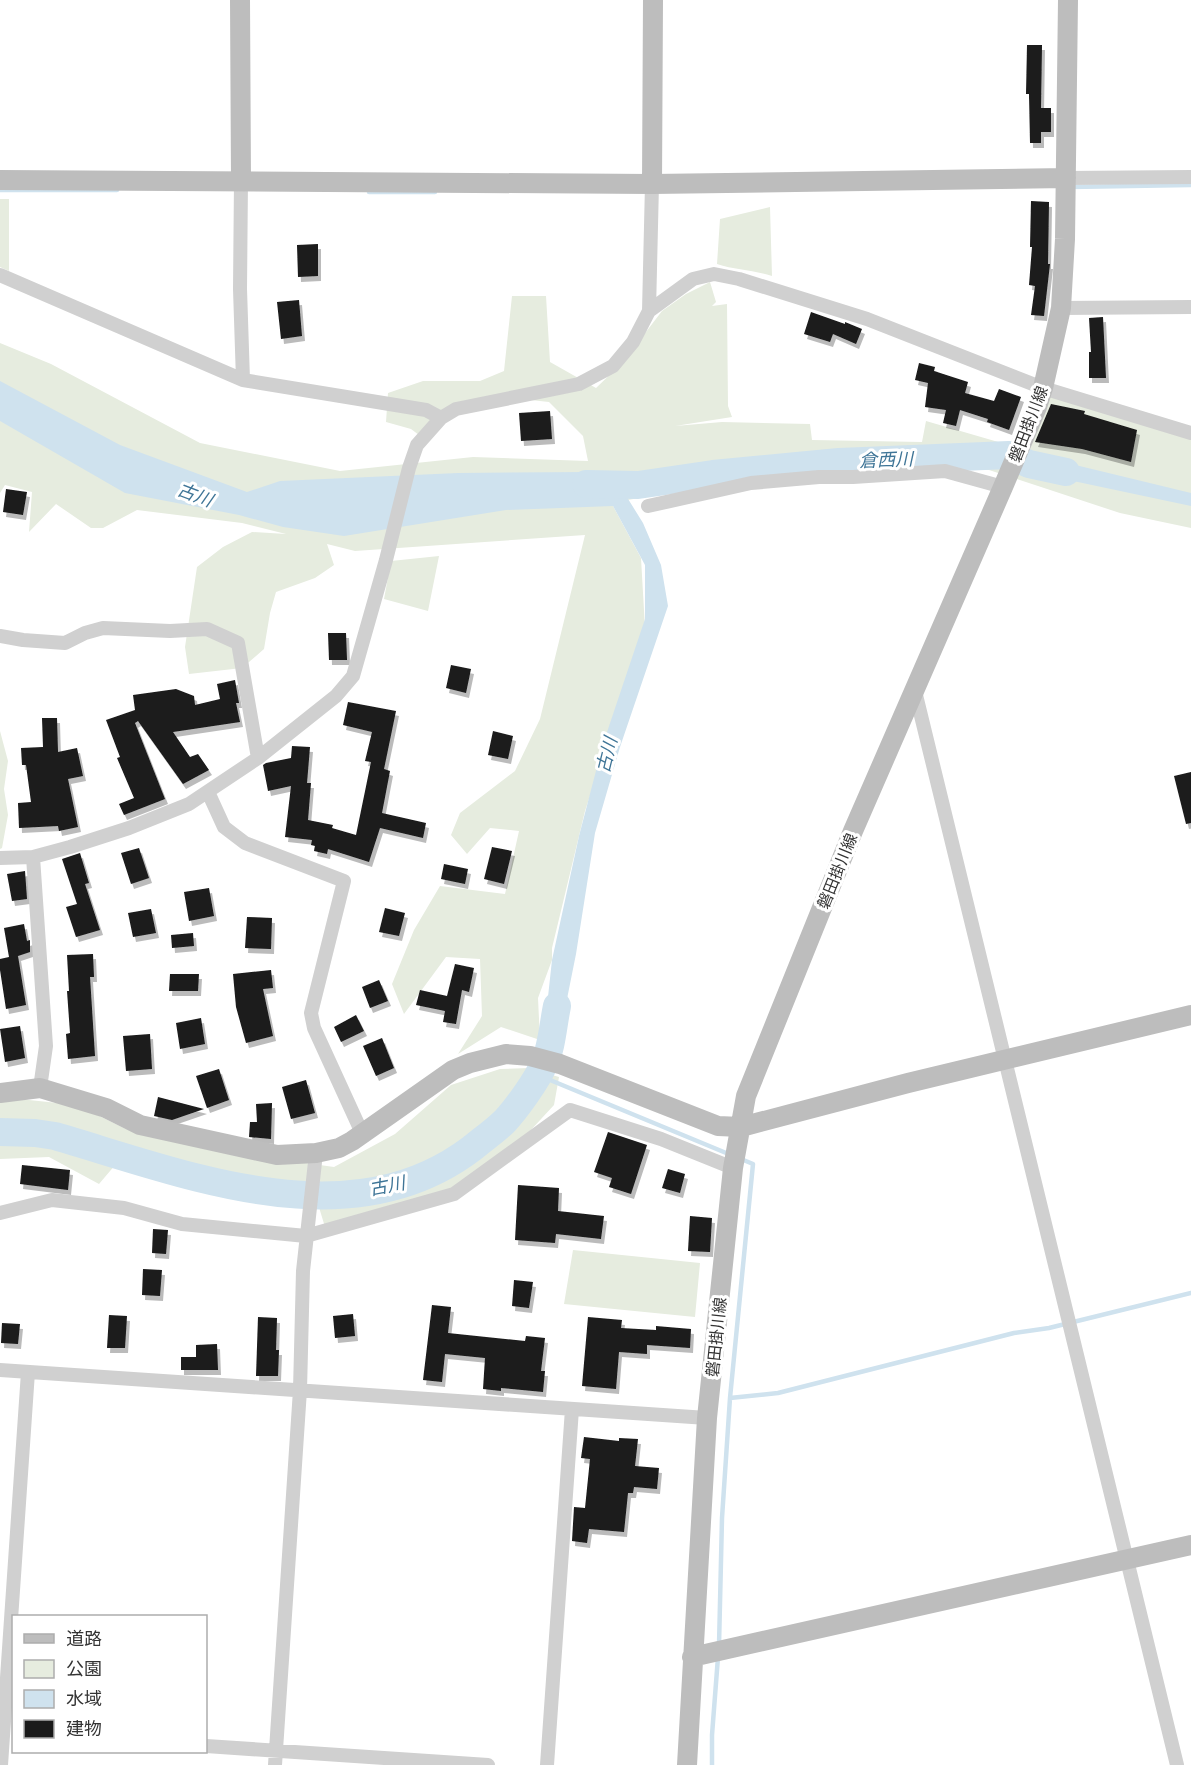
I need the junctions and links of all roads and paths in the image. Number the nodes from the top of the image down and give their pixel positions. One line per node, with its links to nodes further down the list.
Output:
1 (240, 0): 7 (street)
2 (653, 0): 8 (street)
3 (1068, 0): 5 (street, 磐田掛川線)
4 (1191, 177): 5 (street)
5 (1066, 178): 8 (street); 11 (street, 磐田掛川線)
6 (0, 180): 7 (street)
7 (241, 180): 8 (street); 13 (street)
8 (652, 184): 12 (street)
9 (0, 275): 13 (street)
10 (1191, 307): 11 (street)
11 (1061, 308): 14 (street, 磐田掛川線)
12 (650, 311): 14 (street); 15 (street)
13 (243, 380): 15 (street)
14 (1043, 388): 16 (street); 17 (street, 磐田掛川線)
15 (441, 418): 21 (street)
16 (1191, 433)
17 (1003, 488): 18 (street); 20 (street, 磐田掛川線)
18 (648, 506)
19 (0, 636): 21 (street)
20 (915, 691): 26 (street); 29 (street, 磐田掛川線)
21 (258, 758): 22 (street)
22 (208, 792): 23 (street); 30 (street)
23 (33, 856): 24 (street); 27 (street)
24 (0, 858)
25 (1191, 1015): 26 (street)
26 (1006, 1060): 29 (street); 41 (street)
27 (40, 1088): 28 (street); 31 (street)
28 (0, 1093)
29 (741, 1127): 30 (street); 32 (street, 磐田掛川線)
30 (362, 1133): 31 (street)
31 (316, 1157): 34 (street)
32 (733, 1168): 34 (street); 39 (street, 磐田掛川線)
33 (0, 1213): 34 (street)
34 (306, 1236): 37 (street)
35 (0, 1370): 36 (street)
36 (28, 1372): 37 (street); 42 (street)
37 (300, 1389): 38 (street); 47 (street)
38 (572, 1409): 39 (street); 51 (street)
39 (707, 1418): 44 (street, 磐田掛川線)
40 (1191, 1545): 41 (street)
41 (1128, 1560): 44 (street); 53 (street)
42 (13, 1615)
43 (12, 1635): 45 (street)
44 (692, 1657): 52 (street, 磐田掛川線)
45 (6, 1733): 48 (street)
46 (207, 1746): 47 (street)
47 (276, 1750): 49 (street); 50 (street)
48 (1, 1765)
49 (275, 1765)
50 (488, 1765)
51 (548, 1765)
52 (687, 1765)
53 (1177, 1765)

